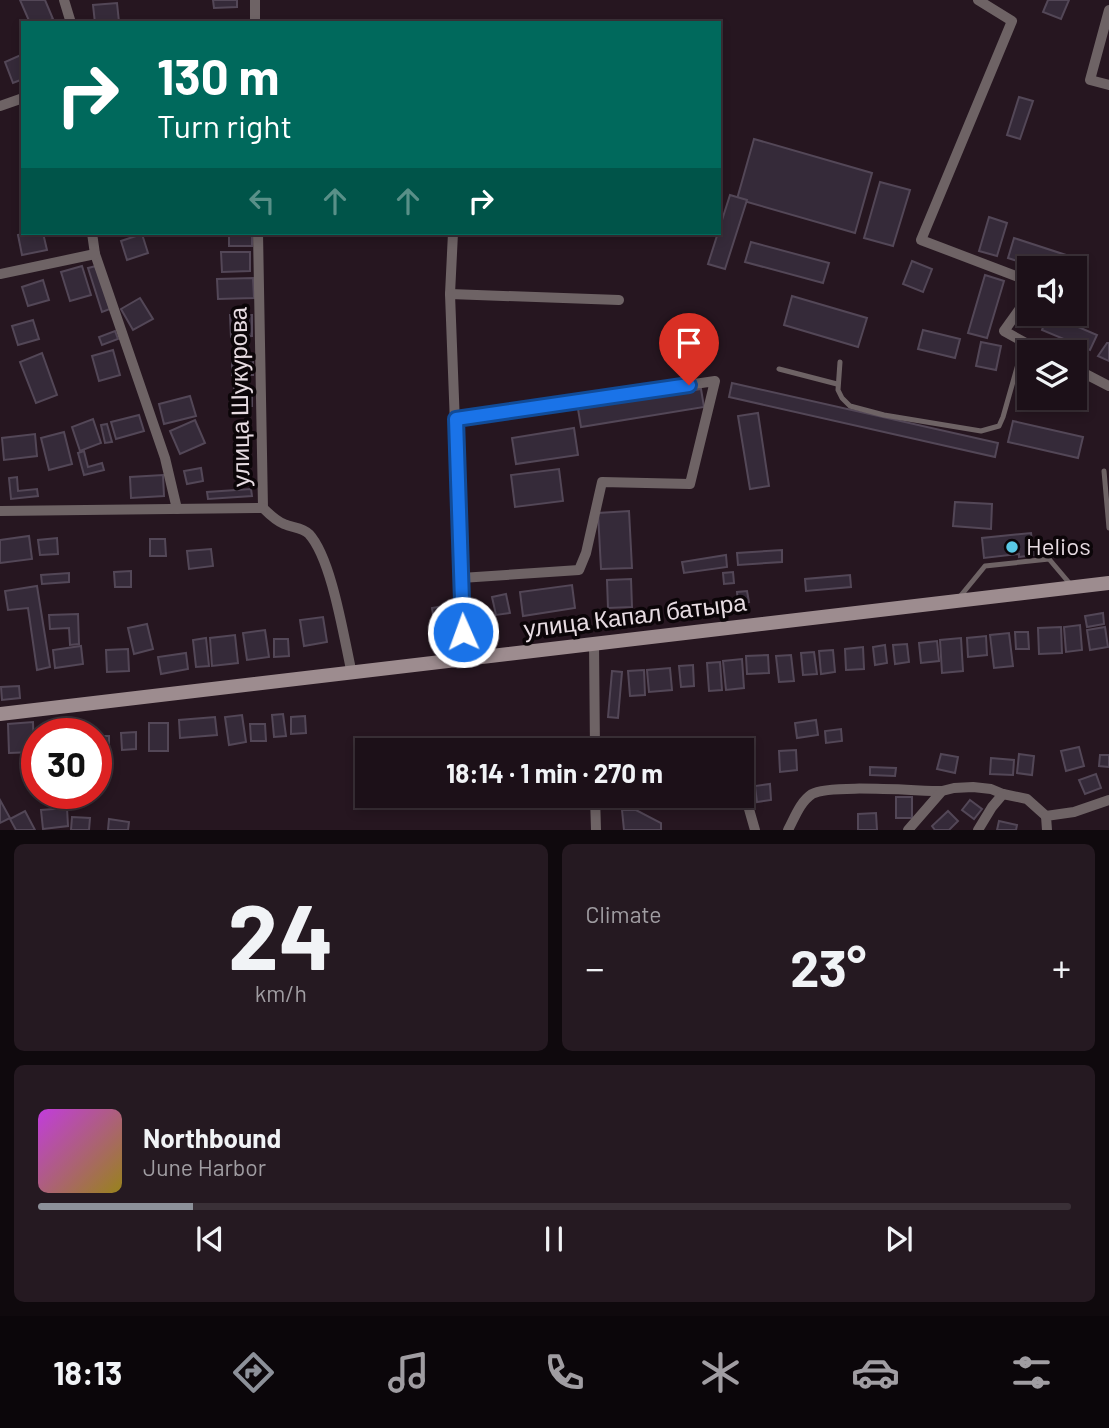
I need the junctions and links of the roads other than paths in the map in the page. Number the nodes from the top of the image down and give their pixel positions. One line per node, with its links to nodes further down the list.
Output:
1 (64, 0): 5 (street)
2 (255, 0): 6 (street)
3 (978, 0): 15 (street)
4 (1109, 10): 7 (street)
5 (70, 21)
6 (255, 21)
7 (1109, 85)
8 (21, 99): 9 (street)
9 (0, 106)
10 (92, 235): 13 (street)
11 (258, 235): 28 (street, улица Шукурова)
12 (453, 235): 16 (street)
13 (95, 254): 14 (street); 29 (street)
14 (0, 274)
15 (1017, 276)
16 (450, 294): 17 (street); 26 (street)
17 (619, 300)
18 (1017, 313): 19 (street)
19 (1019, 340)
20 (840, 362): 24 (lane)
21 (1017, 368): 24 (lane)
22 (779, 369): 24 (lane)
23 (1087, 375): 25 (street)
24 (837, 384)
25 (1109, 386)
26 (456, 419): 32 (street); 32 (street)
27 (1104, 471): 31 (lane)
28 (263, 508): 29 (street, улица Шукурова); 38 (street)
29 (177, 509): 30 (street, улица Шукурова)
30 (0, 511)
31 (1109, 528)
32 (461, 578): 37 (street)
33 (1109, 583): 34 (main road, улица Капал батыра)
34 (1073, 587): 35 (main road, улица Капал батыра); 35 (lane)
35 (956, 601): 36 (main road, улица Капал батыра)
36 (594, 643): 37 (main road, улица Капал батыра); 40 (street)
37 (464, 659): 38 (main road, улица Капал батыра)
38 (352, 674): 39 (main road, улица Капал батыра)
39 (0, 714)
40 (595, 738)
41 (942, 791): 42 (street); 49 (street); 50 (street)
42 (1003, 794): 46 (street); 51 (street)
43 (1109, 800): 46 (street)
44 (595, 808): 47 (street)
45 (749, 808): 48 (street)
46 (1046, 816): 52 (street)
47 (596, 830)
48 (755, 830)
49 (788, 830)
50 (908, 830)
51 (978, 830)
52 (1047, 830)

